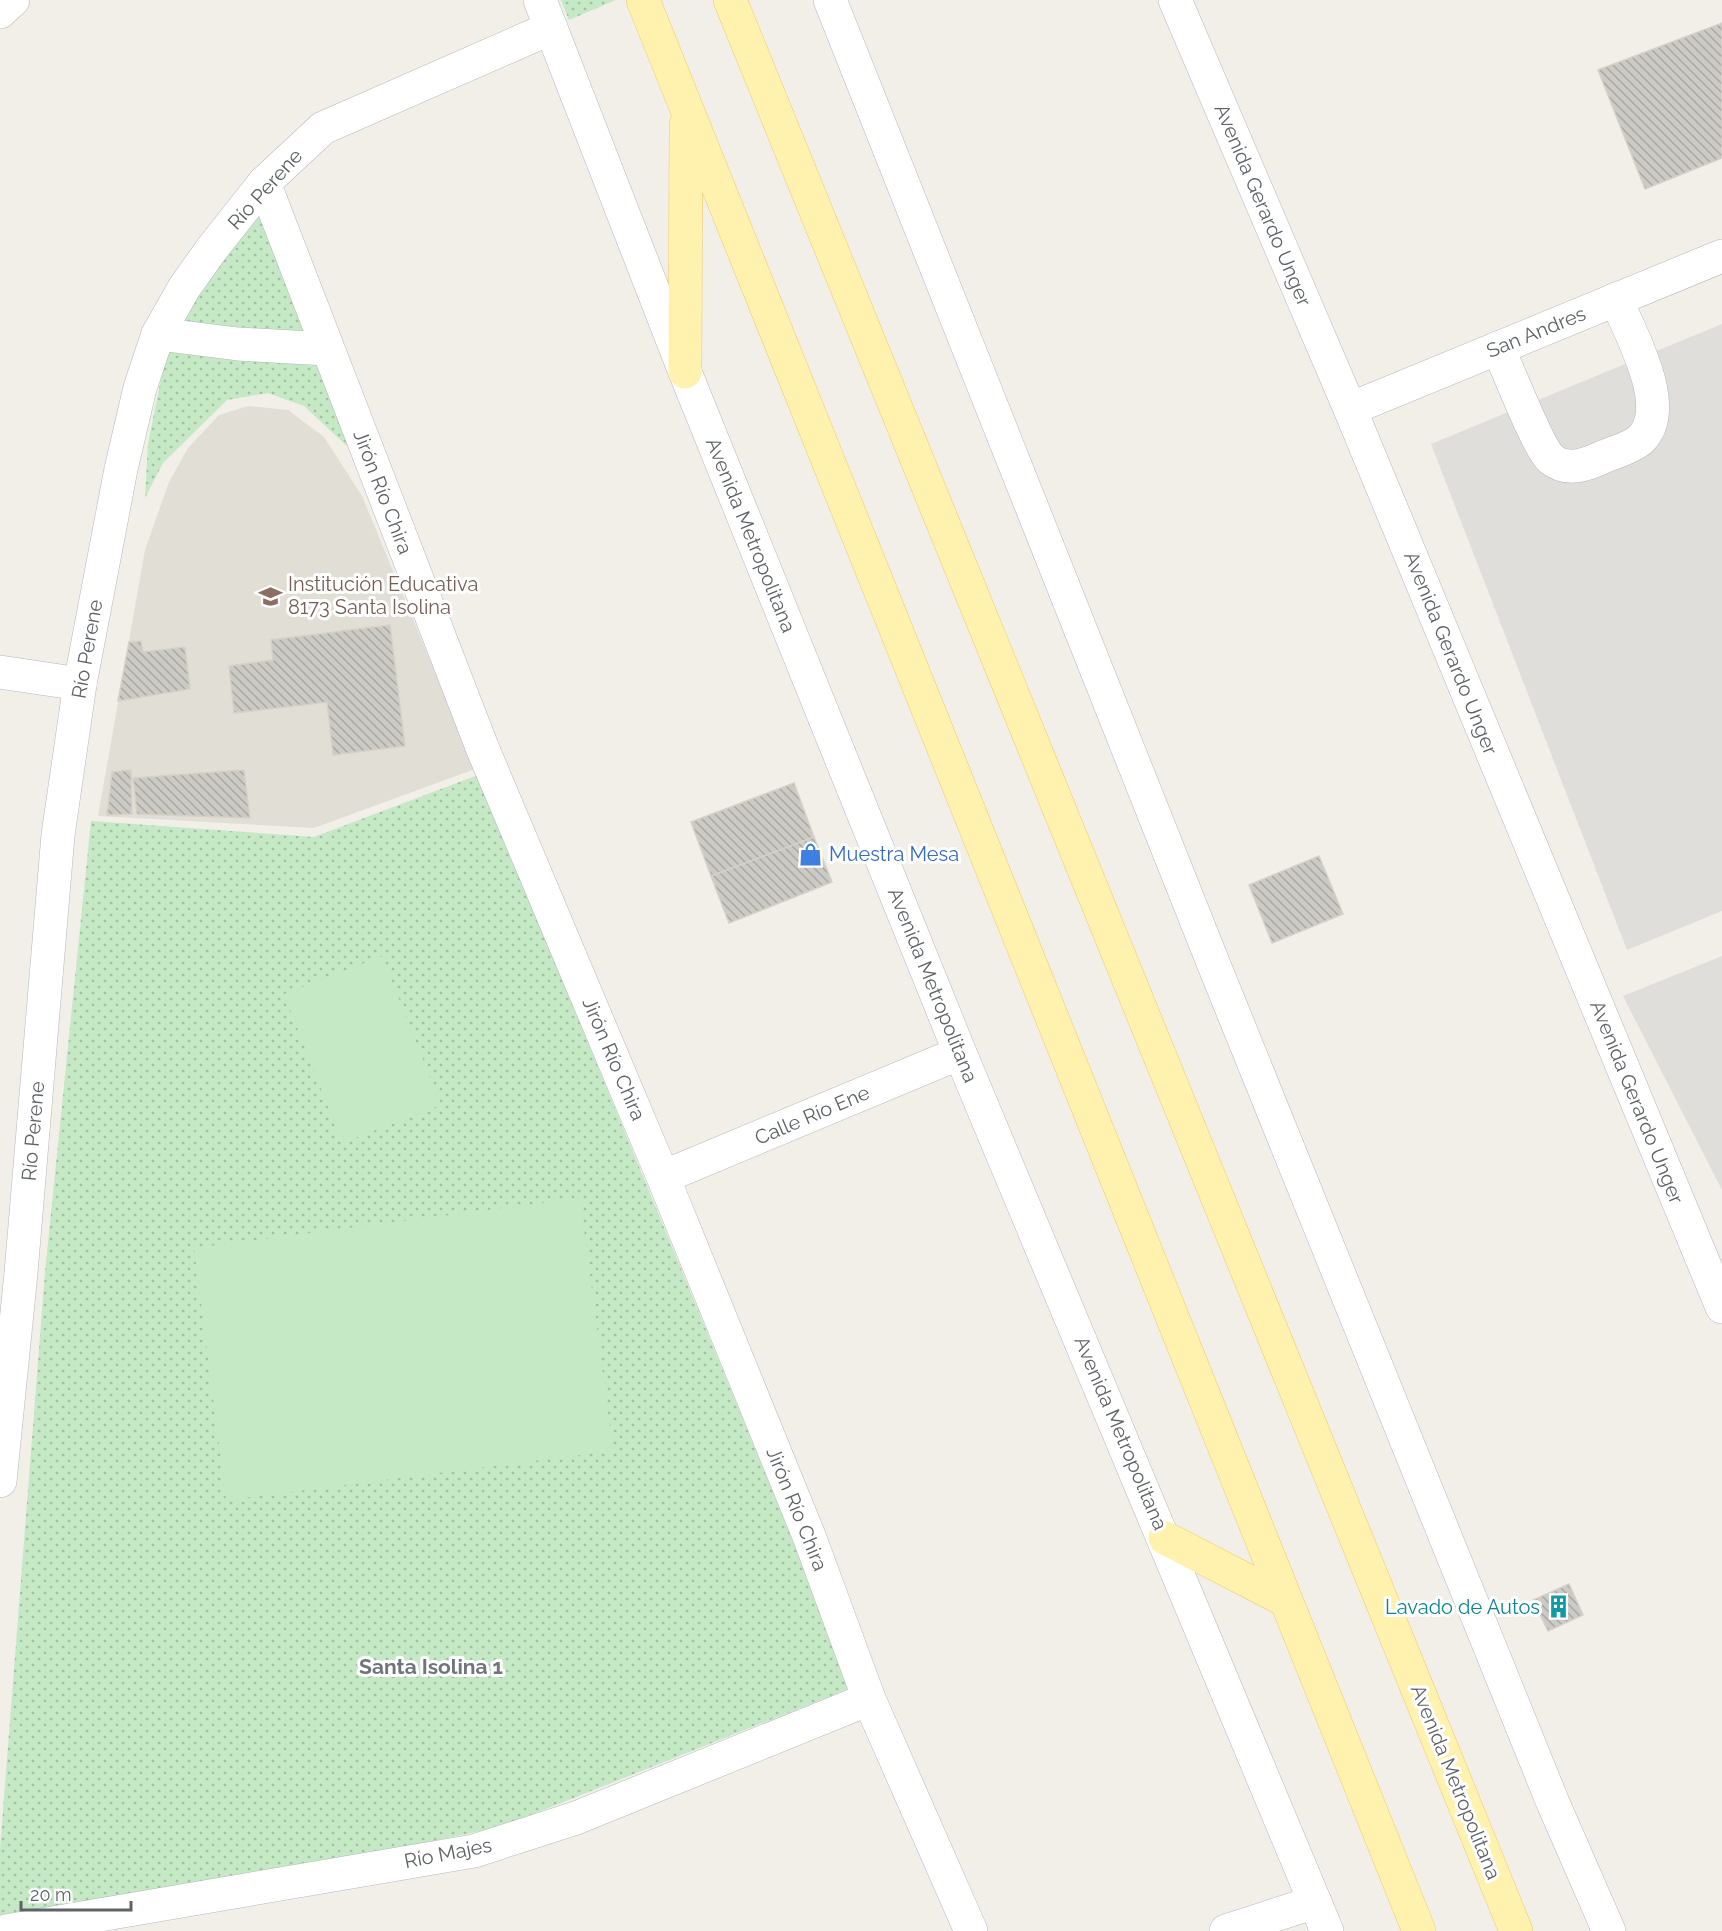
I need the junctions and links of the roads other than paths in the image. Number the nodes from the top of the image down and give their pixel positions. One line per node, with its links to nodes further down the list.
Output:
1 (13, 0): 6 (street)
2 (643, 0): 8 (main road)
3 (730, 0): 31 (main road, Avenida Metropolitana)
4 (831, 0): 32 (street)
5 (1175, 0): 16 (street, Avenida Gerardo Unger)
6 (0, 12)
7 (545, 14): 9 (street, Río Perene); 15 (street, Avenida Metropolitana)
8 (686, 107): 15 (main road); 24 (main road)
9 (264, 183): 12 (street, Río Perene); 14 (street, Jirón Río Chira)
10 (1722, 256): 11 (street, San Andres)
11 (1616, 299): 13 (street, San Andres); 13 (street)
12 (158, 334): 14 (street); 18 (street, Río Perene)
13 (1498, 348): 16 (street, San Andres)
14 (327, 349): 20 (street, Jirón Río Chira)
15 (685, 372): 19 (street, Avenida Metropolitana)
16 (1350, 409): 21 (street, Avenida Gerardo Unger)
17 (0, 672): 18 (street)
18 (80, 684): 22 (street, Río Perene)
19 (960, 1053): 20 (street, Calle Río Ene); 23 (street, Avenida Metropolitana)
20 (663, 1177): 25 (street, Jirón Río Chira)
21 (1722, 1308)
22 (0, 1481)
23 (1165, 1538): 24 (main road); 26 (street, Avenida Metropolitana)
24 (1285, 1600): 30 (main road)
25 (869, 1699): 27 (street, Río Majes); 28 (street, Jirón Río Chira)
26 (1321, 1916): 29 (street)
27 (6, 1931)
28 (971, 1931)
29 (1226, 1931)
30 (1419, 1931)
31 (1516, 1931)
32 (1609, 1931)

